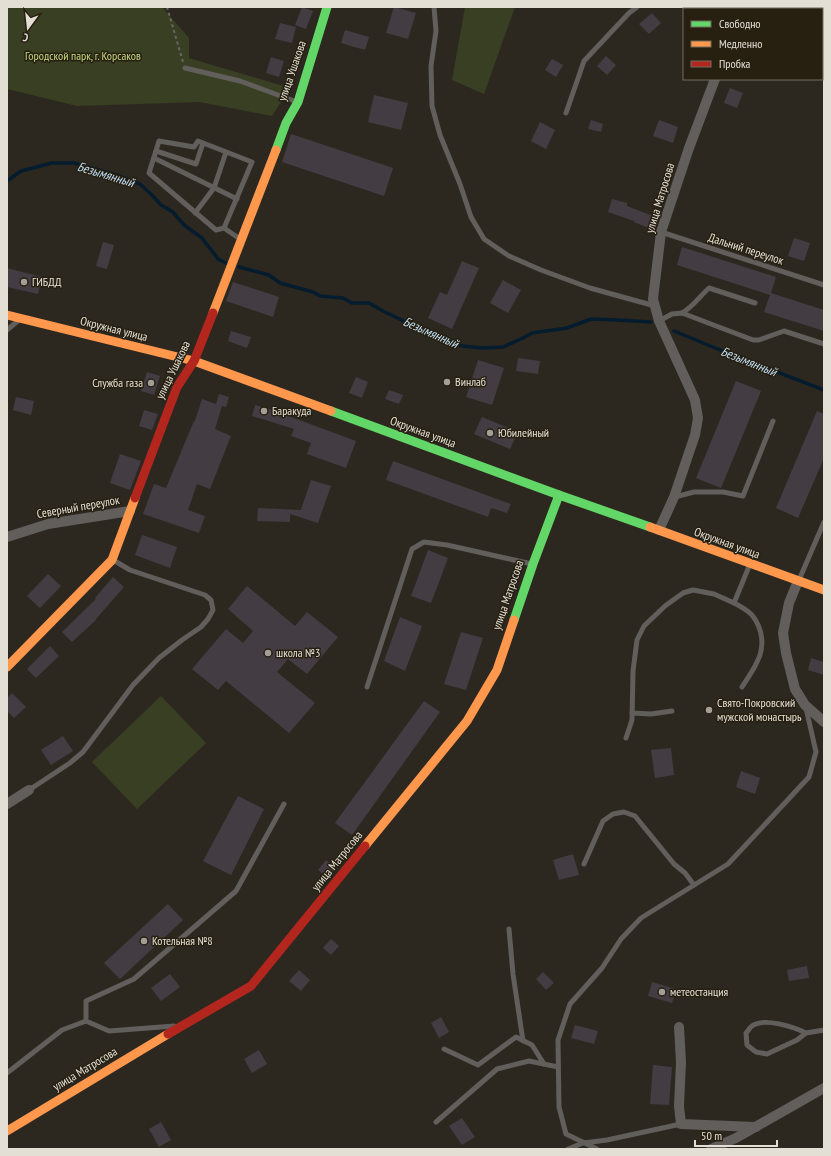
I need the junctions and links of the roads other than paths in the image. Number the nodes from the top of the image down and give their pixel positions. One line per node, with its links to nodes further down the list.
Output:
1 (327, 7): 6 (street, улица Ушакова)
2 (434, 7): 20 (lane)
3 (637, 7): 7 (lane)
4 (185, 68): 6 (lane)
5 (715, 80): 16 (street, улица Матросова)
6 (298, 102): 17 (street, улица Ушакова)
7 (566, 113)
8 (203, 143): 9 (lane); 9 (lane); 10 (lane)
9 (156, 151): 11 (lane)
10 (226, 152): 12 (lane); 13 (lane)
11 (154, 158): 12 (lane); 14 (lane)
12 (214, 188): 13 (lane); 14 (lane)
13 (237, 199): 15 (lane)
14 (195, 213): 15 (lane)
15 (224, 228): 17 (lane)
16 (661, 232): 18 (lane, Дальний переулок); 20 (street, улица Матросова)
17 (241, 239): 27 (street, улица Ушакова)
18 (824, 285)
19 (755, 303): 21 (lane)
20 (655, 306): 24 (street, улица Матросова)
21 (682, 313): 24 (lane); 26 (lane)
22 (7, 315): 23 (street, Окружная улица)
23 (20, 318): 25 (lane); 27 (street, Окружная улица)
24 (659, 320): 30 (street, улица Матросова)
25 (7, 330)
26 (824, 344)
27 (194, 361): 29 (street, Окружная улица); 31 (street, улица Ушакова)
28 (773, 421): 30 (lane)
29 (560, 496): 33 (street, Окружная улица); 36 (street, улица Матросова)
30 (674, 497): 33 (street, улица Матросова)
31 (130, 511): 34 (street, Северный переулок); 35 (street, улица Ушакова)
32 (824, 522): 38 (lane)
33 (660, 530): 37 (street, Окружная улица)
34 (7, 537)
35 (112, 560): 41 (street, улица Ушакова); 49 (lane)
36 (533, 564): 42 (lane); 56 (street, улица Матросова)
37 (750, 564): 38 (street, Окружная улица); 40 (lane)
38 (798, 581): 39 (street, Окружная улица); 44 (street)
39 (824, 590)
40 (734, 603): 43 (lane); 46 (lane)
41 (7, 667)
42 (367, 687)
43 (742, 687)
44 (805, 705): 47 (street); 53 (lane)
45 (672, 711): 46 (lane)
46 (632, 713): 48 (lane)
47 (824, 722)
48 (626, 738)
49 (29, 790): 50 (street)
50 (7, 804)
51 (284, 804): 55 (lane)
52 (584, 864): 53 (lane)
53 (694, 885): 63 (lane)
54 (509, 929): 60 (lane)
55 (86, 1021): 56 (lane); 64 (lane)
56 (181, 1026): 69 (street, улица Матросова)
57 (679, 1027): 67 (street)
58 (824, 1030): 59 (lane)
59 (806, 1033): 59 (lane)
60 (523, 1041): 61 (lane); 62 (lane)
61 (444, 1049)
62 (544, 1064): 63 (lane); 66 (lane)
63 (558, 1067): 70 (lane)
64 (7, 1073)
65 (824, 1088): 68 (street)
66 (436, 1122)
67 (680, 1124): 68 (street); 70 (lane)
68 (756, 1127): 73 (street)
69 (7, 1131)
70 (583, 1142): 71 (lane); 72 (lane)
71 (568, 1149)
72 (597, 1149)
73 (711, 1149)

